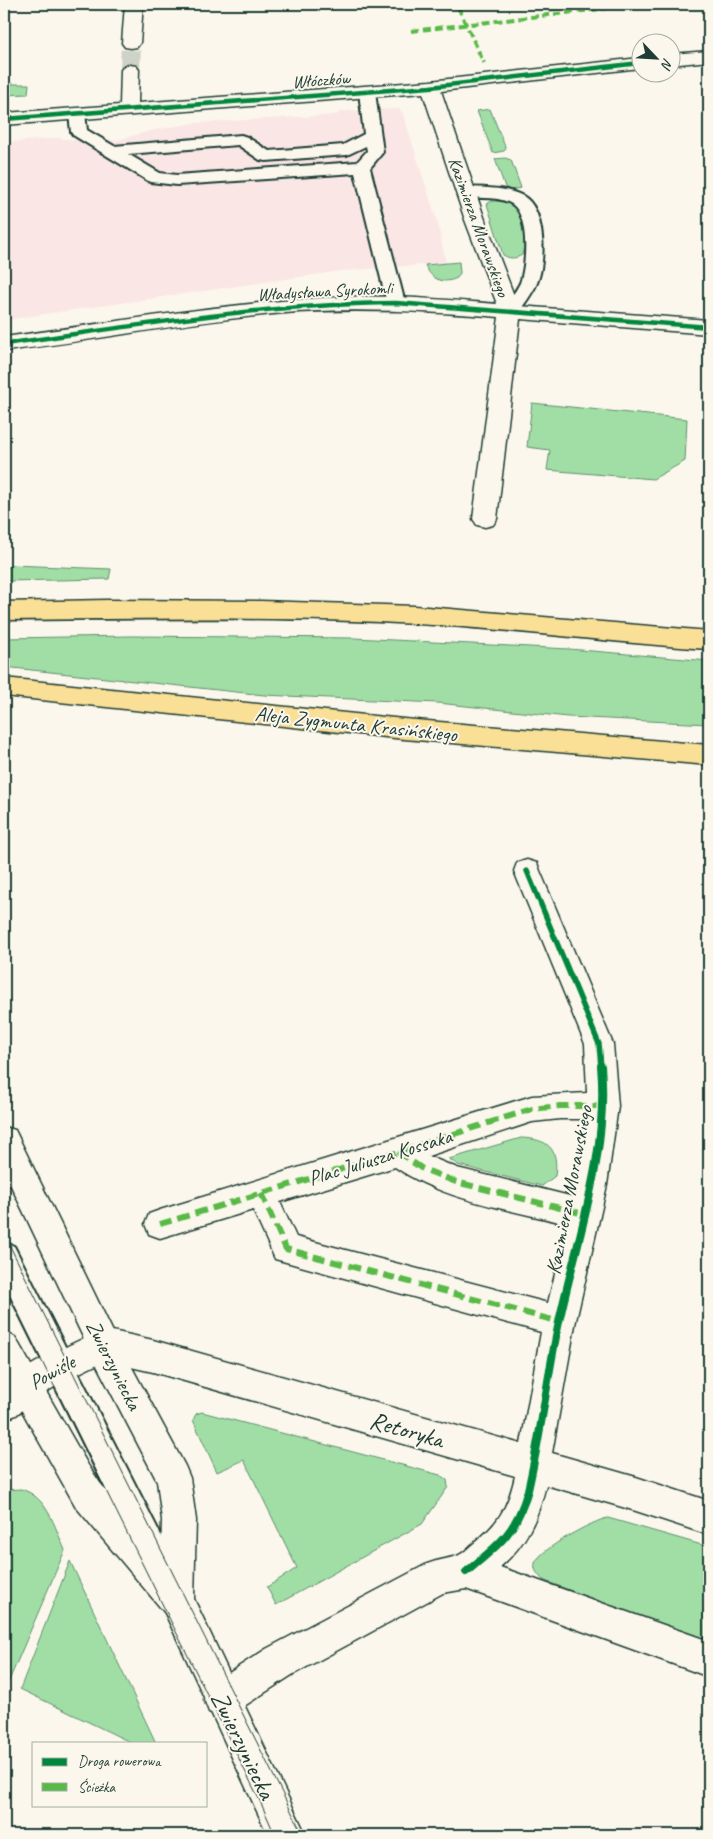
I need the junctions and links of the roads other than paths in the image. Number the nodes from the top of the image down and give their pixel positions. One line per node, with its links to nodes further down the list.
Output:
1 (134, 4): 2 (street)
2 (131, 43)
3 (709, 56): 4 (street)
4 (680, 59)
5 (630, 64): 7 (street, Włóczków)
6 (130, 70): 9 (street)
7 (430, 87): 8 (street, Włóczków); 15 (street, Kazimierza Morawskiego)
8 (367, 92): 9 (street, Włóczków); 12 (lane)
9 (129, 109): 10 (street, Włóczków)
10 (77, 114): 11 (street, Włóczków); 13 (lane)
11 (4, 119)
12 (371, 136): 13 (lane); 14 (lane)
13 (110, 151): 14 (lane)
14 (362, 167): 16 (lane)
15 (466, 192): 17 (street, Kazimierza Morawskiego); 17 (lane)
16 (396, 303): 17 (street, Władysława Syrokomli); 19 (street, Władysława Syrokomli)
17 (510, 312): 18 (street, Władysława Syrokomli); 20 (street, Kazimierza Morawskiego)
18 (709, 327)
19 (4, 344)
20 (485, 519)
21 (4, 611): 22 (main road)
22 (709, 640)
23 (4, 687): 24 (main road, Aleja Zygmunta Krasińskiego)
24 (709, 755)
25 (527, 871): 26 (street, Kazimierza Morawskiego)
26 (602, 1106): 28 (street, Plac Juliusza Kossaka); 30 (street, Kazimierza Morawskiego)
27 (4, 1140): 34 (street, Zwierzyniecka)
28 (398, 1152): 29 (street, Plac Juliusza Kossaka); 30 (street)
29 (261, 1193): 31 (street, Plac Juliusza Kossaka); 33 (street)
30 (584, 1214): 33 (street, Kazimierza Morawskiego)
31 (160, 1224)
32 (4, 1255): 36 (lane)
33 (560, 1322): 38 (street, Kazimierza Morawskiego)
34 (103, 1345): 36 (street, Powiśle); 38 (street, Retoryka); 41 (street, Zwierzyniecka)
35 (4, 1348): 37 (street, Zwierzyniecka)
36 (60, 1366): 37 (street, Powiśle); 41 (lane)
37 (15, 1395): 41 (street, Zwierzyniecka)
38 (534, 1466): 39 (street, Retoryka); 40 (street, Kazimierza Morawskiego)
39 (709, 1518)
40 (466, 1572): 42 (street); 43 (street)
41 (177, 1601): 43 (street, Zwierzyniecka)
42 (709, 1659)
43 (222, 1699): 44 (street, Zwierzyniecka)
44 (287, 1835)

